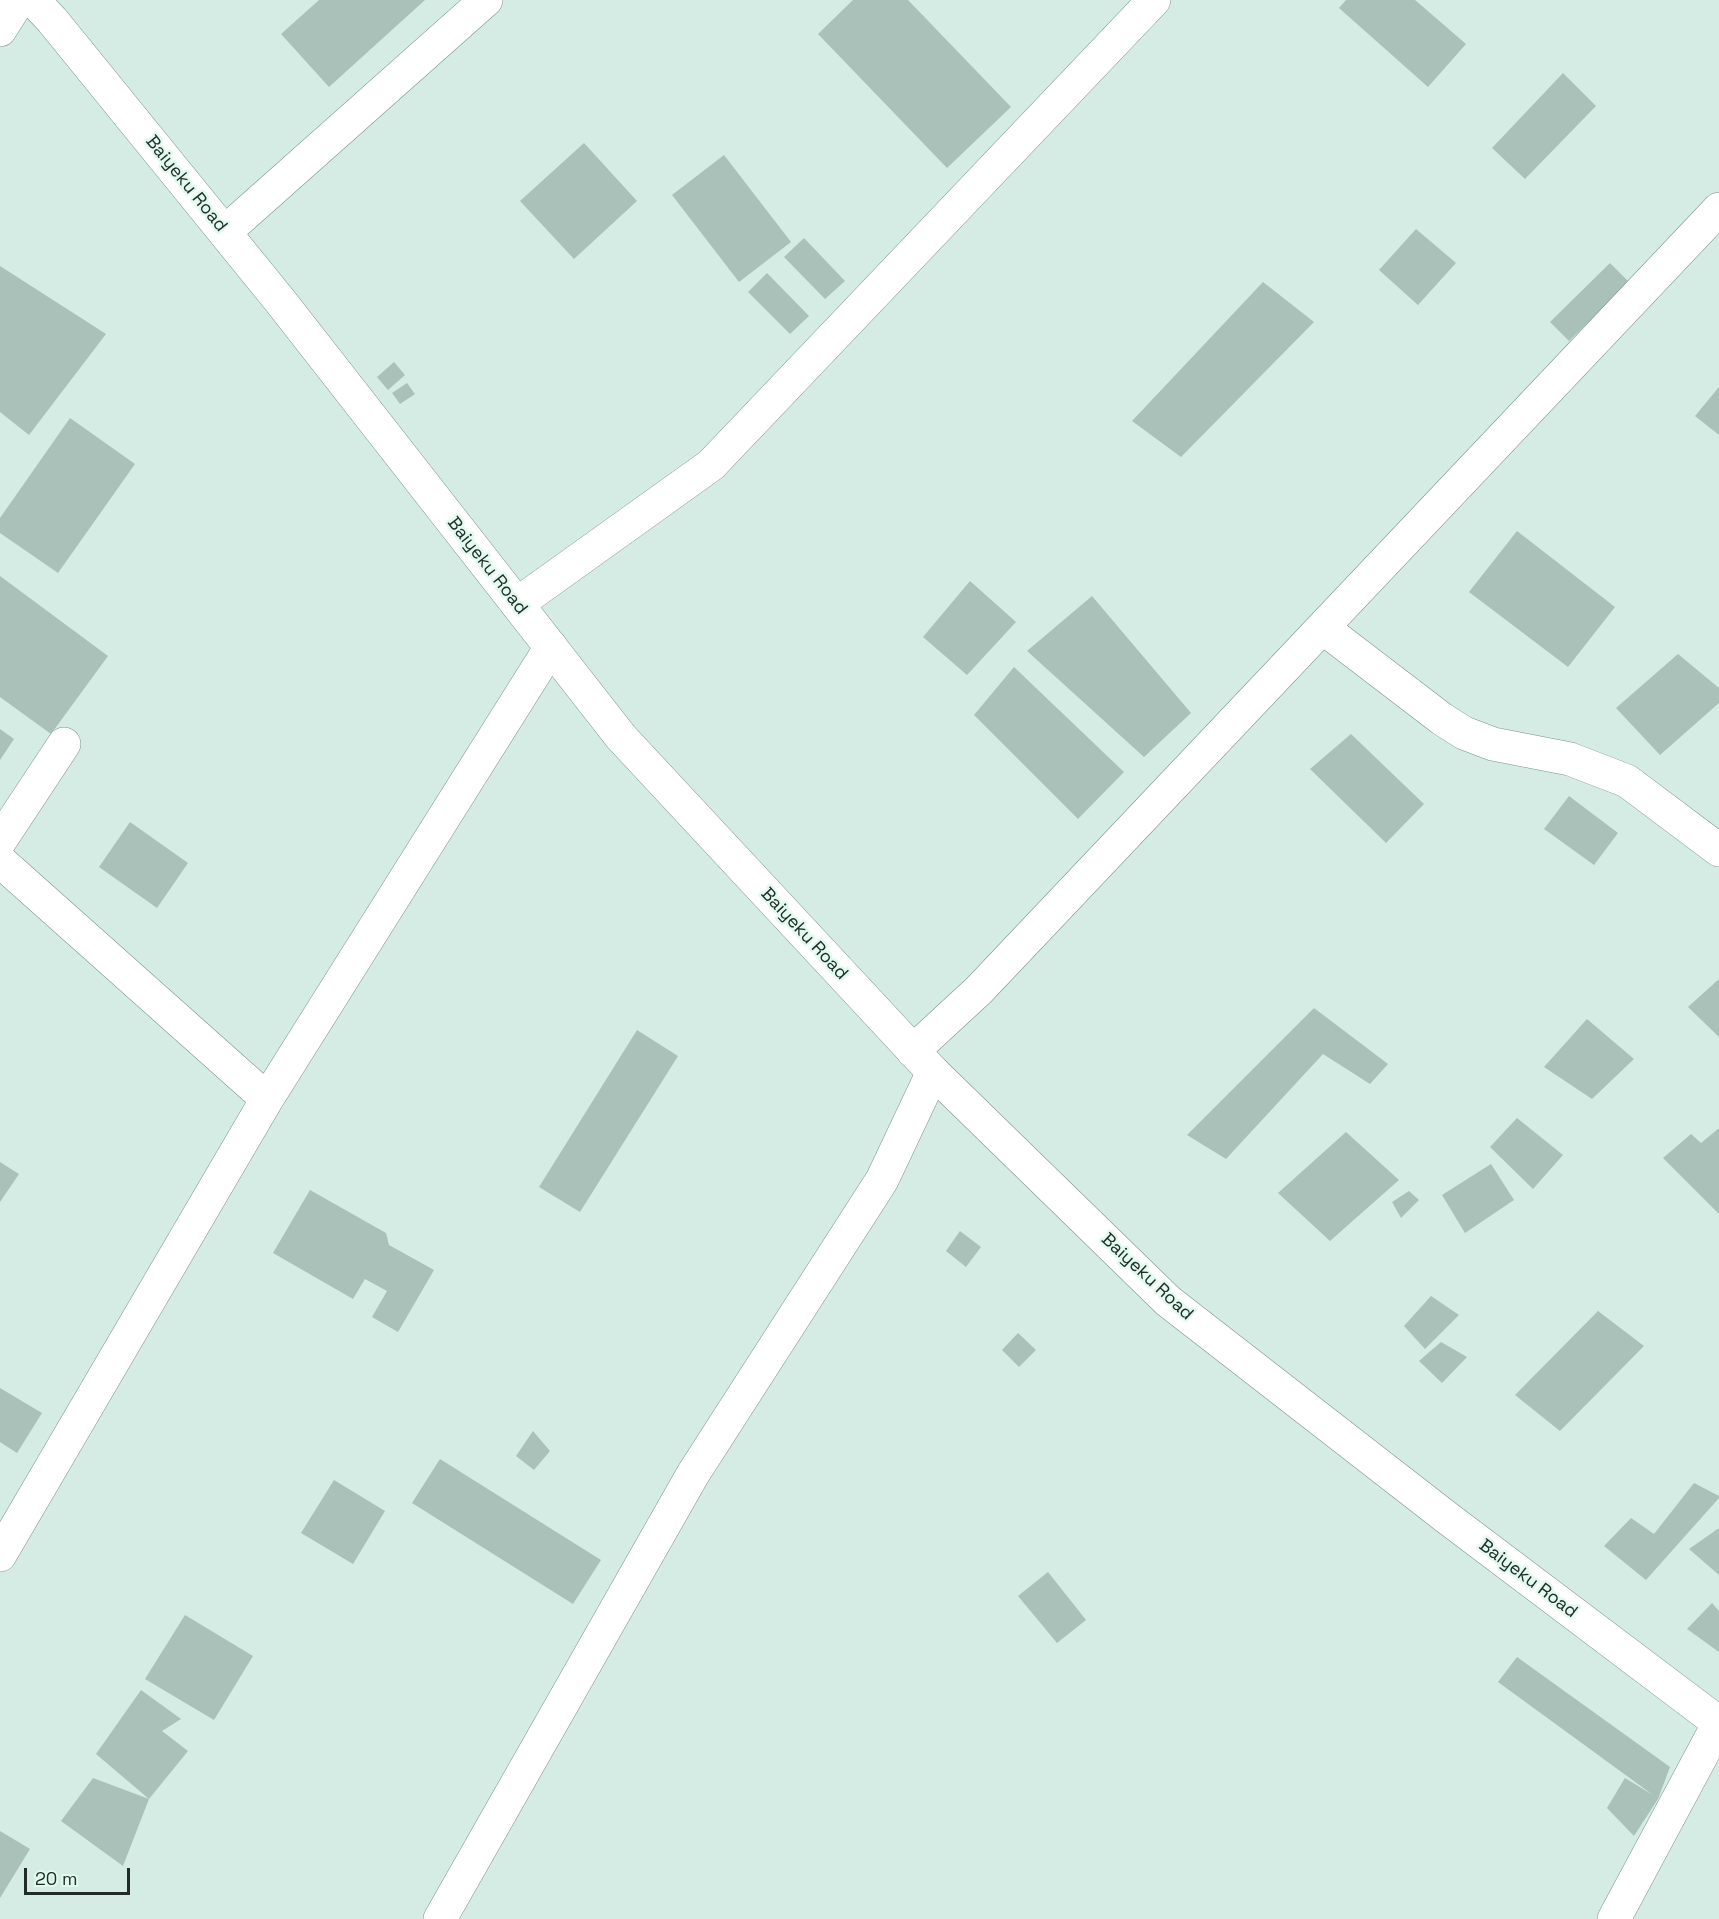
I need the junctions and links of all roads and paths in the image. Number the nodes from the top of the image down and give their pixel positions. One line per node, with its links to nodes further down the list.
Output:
1 (19, 0): 5 (street)
2 (33, 0): 7 (street, Baiyeku Road)
3 (486, 0): 7 (street)
4 (1154, 0): 8 (street)
5 (0, 30)
6 (1719, 209): 9 (street)
7 (225, 232): 8 (street, Baiyeku Road)
8 (517, 604): 10 (street, Baiyeku Road)
9 (1323, 628): 13 (street); 15 (street)
10 (551, 647): 15 (street, Baiyeku Road); 16 (street)
11 (64, 744): 12 (street)
12 (0, 841)
13 (1719, 850)
14 (0, 861): 16 (street)
15 (923, 1062): 18 (street, Baiyeku Road); 19 (street)
16 (267, 1099): 17 (street)
17 (0, 1555)
18 (1719, 1723): 20 (street)
19 (440, 1919)
20 (1614, 1919)

